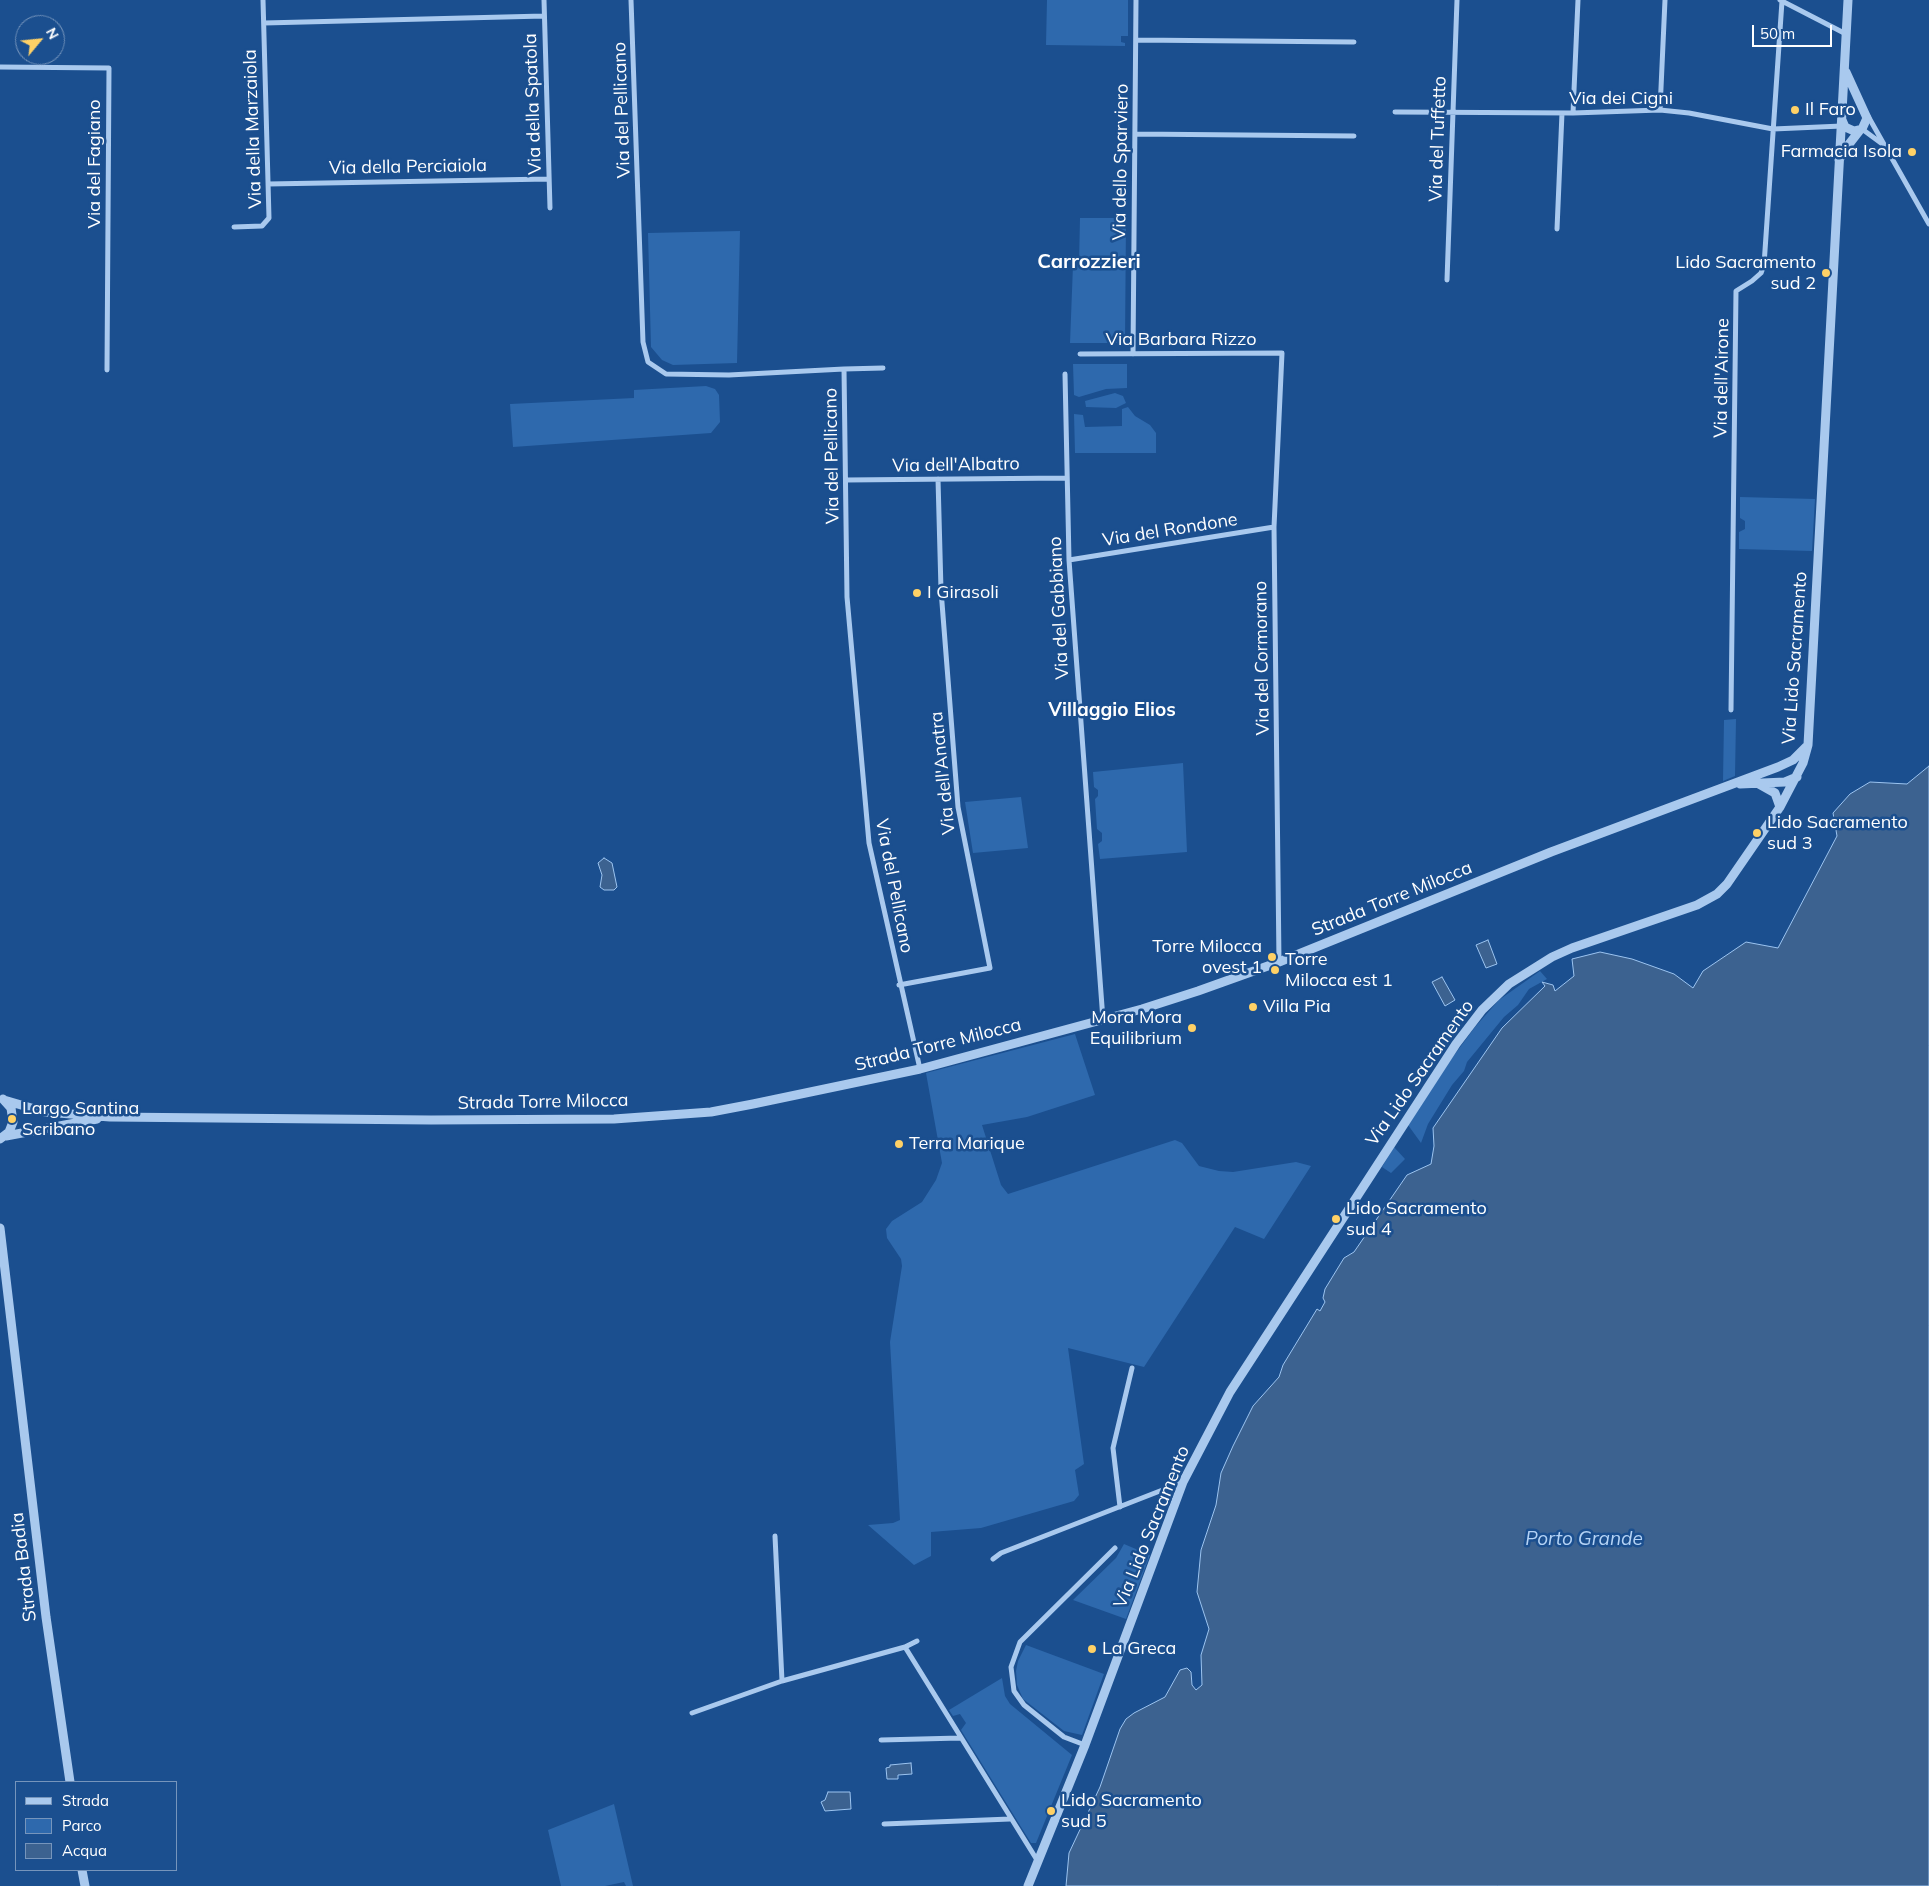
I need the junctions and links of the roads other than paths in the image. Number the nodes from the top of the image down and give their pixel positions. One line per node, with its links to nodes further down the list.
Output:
1 (263, 0): 11 (street, Via della Marzaiola)
2 (544, 0): 10 (street, Via della Spatola)
3 (631, 0): 42 (street, Via del Pellicano)
4 (1136, 0): 13 (street, Via dello Sparviero)
5 (1457, 0): 19 (street, Via del Tuffetto)
6 (1578, 0): 21 (street)
7 (1665, 0): 17 (street)
8 (1848, 0): 12 (street)
9 (1780, 1): 12 (street); 24 (street, Via dell'Airone)
10 (544, 16): 11 (street); 30 (street, Via della Spatola)
11 (264, 23): 31 (street, Via della Marzaiola)
12 (1846, 34): 16 (street)
13 (1136, 40): 14 (street); 26 (street, Via dello Sparviero)
14 (1354, 42)
15 (0, 67): 41 (street, Via del Fagiano)
16 (1845, 67): 22 (street); 23 (street, Via Lido Sacramento)
17 (1660, 110): 21 (street, Via dei Cigni); 24 (street, Via dei Cigni)
18 (1395, 112): 19 (street, Via dei Cigni)
19 (1453, 113): 20 (street, Via dei Cigni); 36 (street, Via del Tuffetto)
20 (1562, 113): 21 (street, Via dei Cigni); 35 (street)
21 (1573, 113)
22 (1866, 113): 23 (street); 25 (street); 28 (street)
23 (1843, 121): 24 (street, Via dei Cigni); 25 (street); 29 (street, Via Lido Sacramento)
24 (1773, 129): 49 (street, Via dell'Airone)
25 (1861, 129): 28 (street); 29 (street)
26 (1135, 134): 27 (street); 39 (street, Via dello Sparviero)
27 (1354, 136)
28 (1886, 146): 33 (street)
29 (1839, 160): 50 (street, Via Lido Sacramento)
30 (549, 179): 31 (street, Via della Perciaiola); 32 (street, Via della Spatola)
31 (268, 184): 34 (street, Via della Marzaiola)
32 (550, 208)
33 (1929, 224)
34 (234, 227)
35 (1557, 228)
36 (1447, 280)
37 (1282, 353): 39 (street, Via Barbara Rizzo); 47 (street, Via del Cormorano)
38 (1080, 354): 39 (street, Via Barbara Rizzo)
39 (1133, 354)
40 (884, 368): 42 (street)
41 (107, 370)
42 (844, 370): 46 (street, Via del Pellicano)
43 (1064, 374): 44 (street, Via del Gabbiano)
44 (1066, 478): 45 (street, Via dell'Albatro); 48 (street, Via del Gabbiano)
45 (938, 479): 46 (street, Via dell'Albatro); 57 (street, Via dell'Anatra)
46 (846, 480): 57 (street, Via del Pellicano)
47 (1274, 527): 48 (street, Via del Rondone); 56 (street, Via del Cormorano)
48 (1069, 560): 58 (street, Via del Gabbiano)
49 (1731, 710)
50 (1808, 745): 51 (street, Strada Torre Milocca); 52 (street, Via Lido Sacramento)
51 (1778, 767): 52 (street); 54 (street, Strada Torre Milocca)
52 (1797, 777): 53 (street); 55 (street, Via Lido Sacramento)
53 (1757, 783): 54 (street); 55 (street)
54 (1732, 784): 56 (street, Strada Torre Milocca)
55 (1780, 807): 66 (street, Via Lido Sacramento)
56 (1279, 962): 58 (street, Strada Torre Milocca)
57 (899, 985): 59 (street, Via del Pellicano)
58 (1103, 1020): 59 (street, Strada Torre Milocca)
59 (920, 1068): 61 (street, Strada Torre Milocca)
60 (2, 1098): 61 (street); 62 (street)
61 (110, 1117): 62 (street)
62 (3, 1137): 63 (street)
63 (0, 1149)
64 (0, 1228): 78 (street, Strada Badia)
65 (1132, 1368): 67 (street)
66 (1183, 1482): 67 (street); 77 (street, Via Lido Sacramento)
67 (1120, 1507): 70 (street)
68 (775, 1536): 73 (street)
69 (1115, 1548): 77 (street)
70 (993, 1559)
71 (917, 1642): 72 (street)
72 (905, 1647): 73 (street); 75 (street)
73 (782, 1681): 74 (street)
74 (692, 1713)
75 (960, 1738): 76 (street); 79 (street)
76 (881, 1740)
77 (1085, 1745): 81 (street, Via Lido Sacramento)
78 (70, 1781)
79 (1010, 1818): 80 (street); 81 (street)
80 (884, 1824)
81 (1037, 1860): 84 (street, Via Lido Sacramento)
82 (82, 1871): 83 (street)
83 (85, 1886)
84 (1028, 1886)

